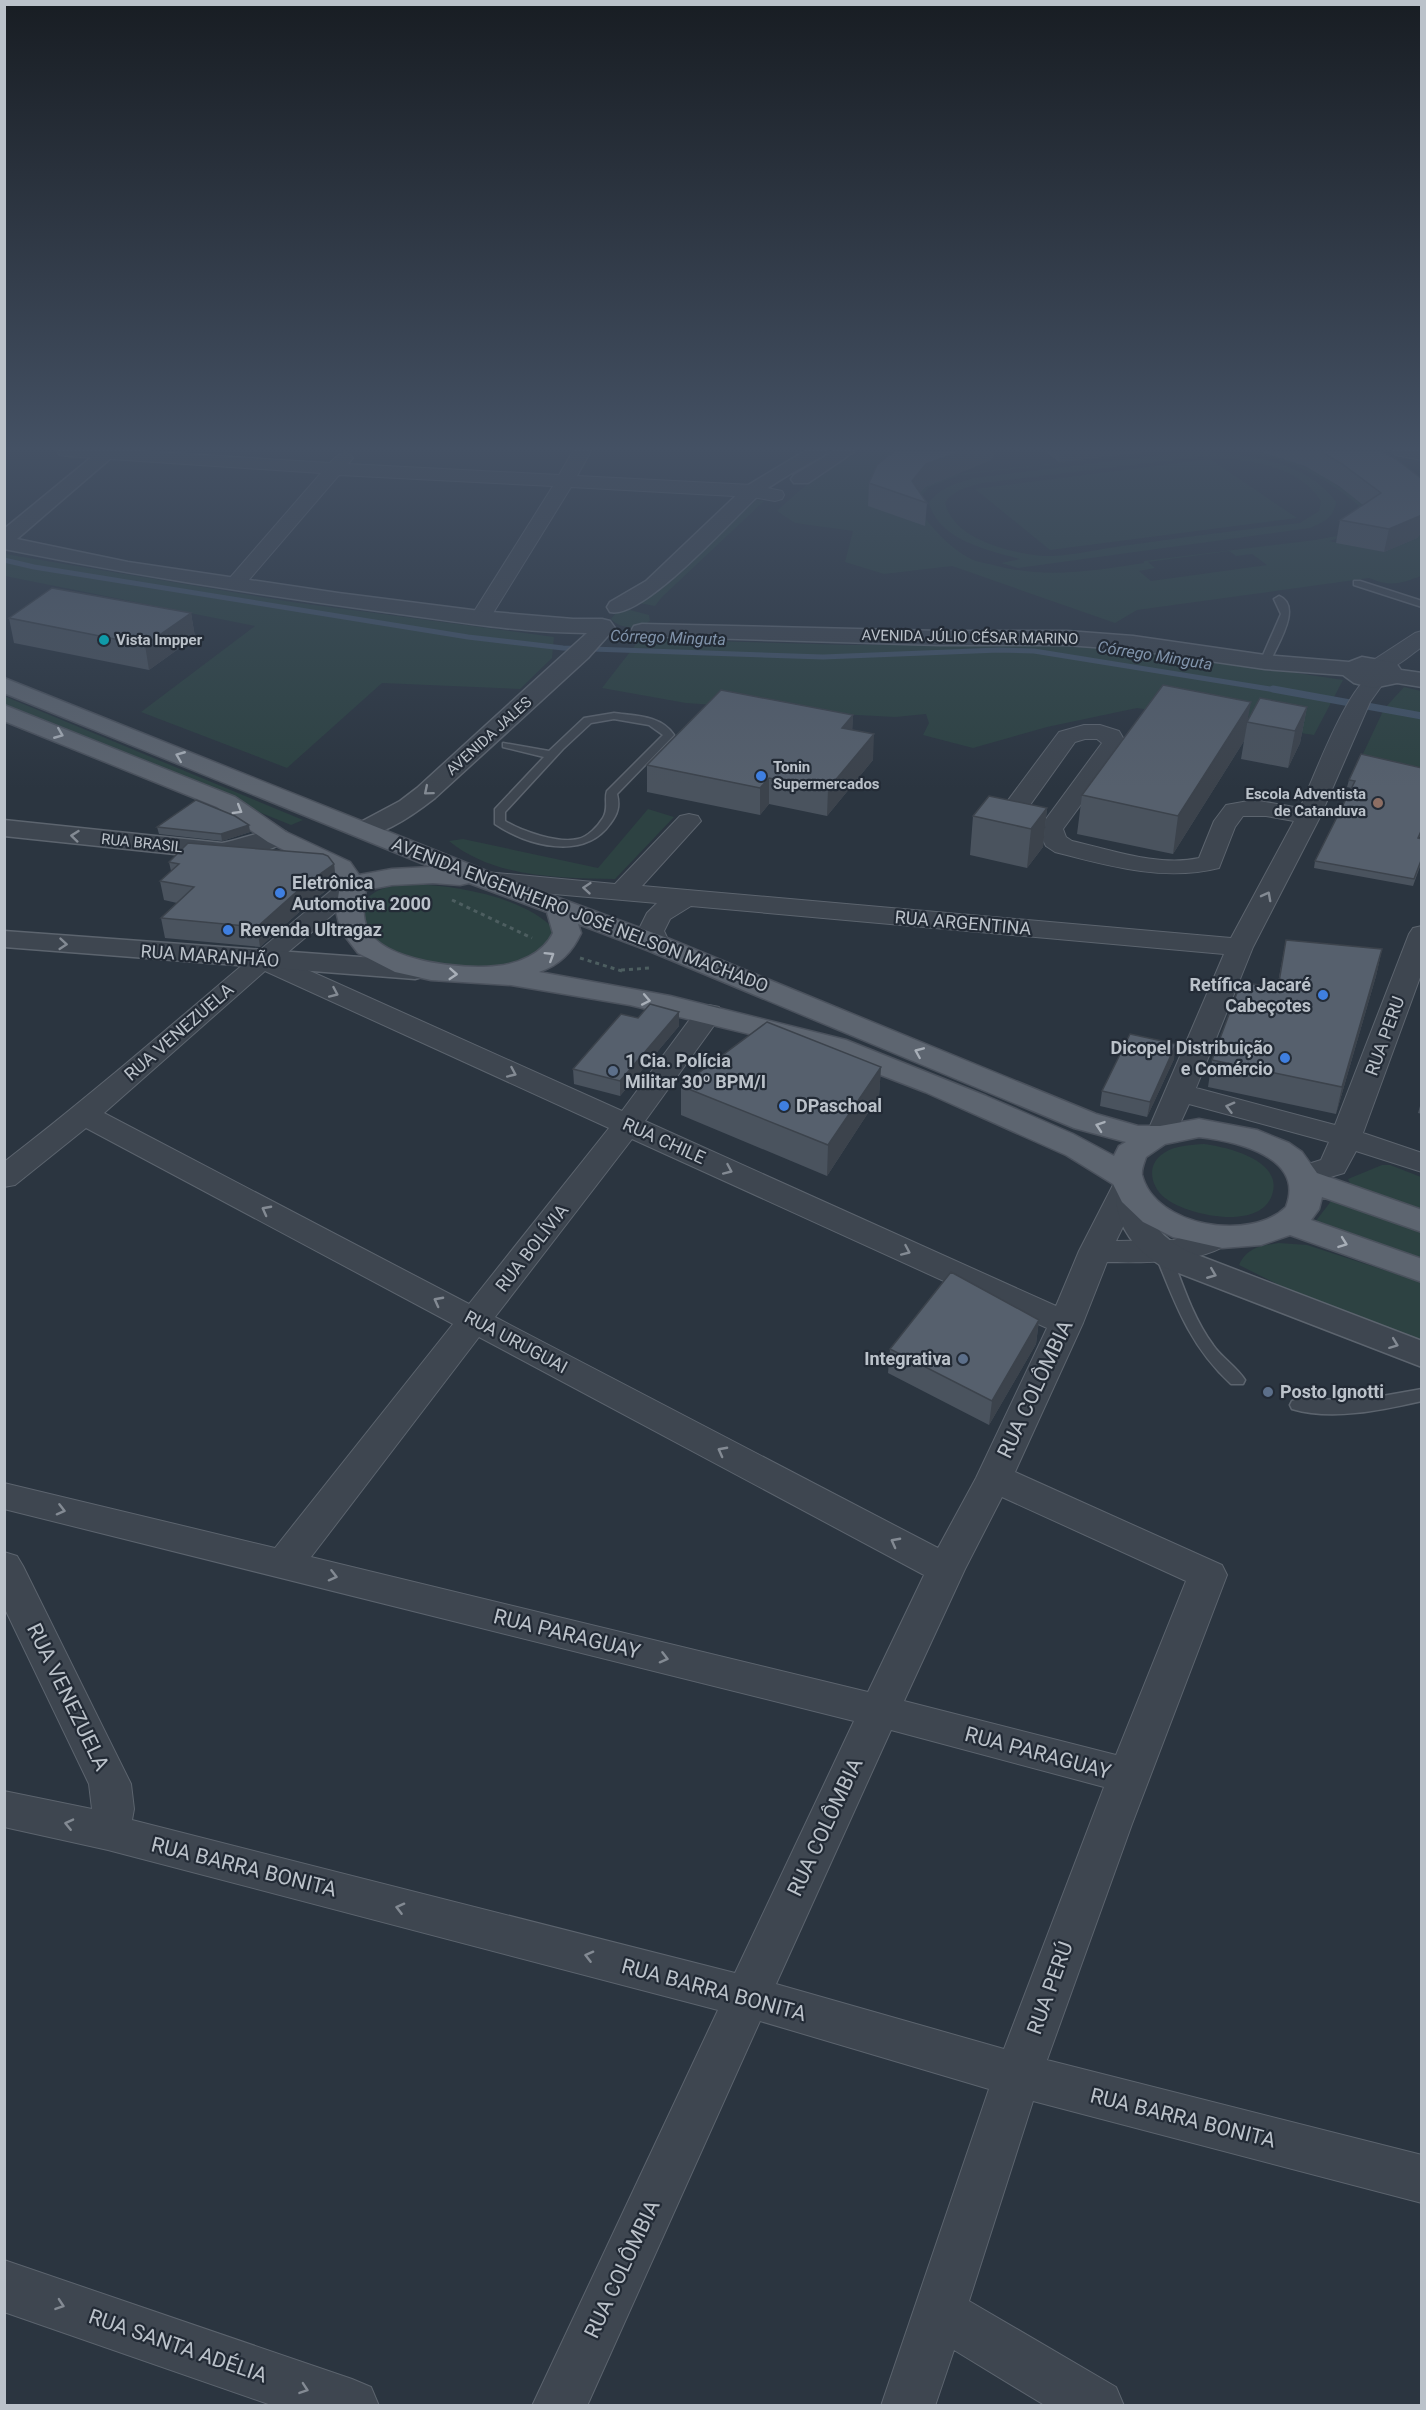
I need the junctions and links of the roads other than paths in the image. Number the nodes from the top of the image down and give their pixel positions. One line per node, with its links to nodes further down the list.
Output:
1 (107, 563): 8 (street, AVENIDA JÚLIO CÉSAR MARINO)
2 (253, 563): 8 (street)
3 (514, 563): 11 (street)
4 (676, 563): 14 (street, AVENIDA JALES)
5 (703, 563): 6 (street)
6 (693, 573)
7 (1357, 583): 10 (lane)
8 (235, 584): 11 (street, AVENIDA JÚLIO CÉSAR MARINO)
9 (1279, 599): 16 (lane)
10 (1422, 603)
11 (480, 618): 14 (street, AVENIDA JÚLIO CÉSAR MARINO)
12 (662, 620): 13 (street, AVENIDA JÚLIO CÉSAR MARINO); 14 (street); 14 (street, AVENIDA JÚLIO CÉSAR MARINO)
13 (729, 634): 14 (street, AVENIDA JÚLIO CÉSAR MARINO); 16 (street, AVENIDA JÚLIO CÉSAR MARINO)
14 (611, 635): 21 (street, AVENIDA JALES); 25 (street, AVENIDA JALES, one-way to 25)
15 (1422, 637): 17 (street)
16 (1265, 662): 17 (street, AVENIDA JÚLIO CÉSAR MARINO)
17 (1382, 674): 18 (street); 23 (street)
18 (1422, 680)
19 (4, 685): 25 (main road, AVENIDA ENGENHEIRO JOSÉ NELSON MACHADO, one-way to 19)
20 (4, 712): 29 (main road, one-way to 29)
21 (512, 741): 22 (lane); 28 (street, AVENIDA JALES)
22 (555, 751): 22 (lane)
23 (1308, 817): 27 (street); 38 (street, one-way to 23)
24 (689, 821): 32 (street)
25 (353, 826): 28 (main road, AVENIDA ENGENHEIRO JOSÉ NELSON MACHADO); 29 (main road)
26 (4, 828): 29 (street, RUA BRASIL, one-way to 26)
27 (1052, 829): 27 (street)
28 (393, 842): 30 (main road, AVENIDA ENGENHEIRO JOSÉ NELSON MACHADO)
29 (280, 850): 31 (main road)
30 (485, 880): 31 (main road); 32 (street, RUA ARGENTINA, one-way to 30); 34 (main road, AVENIDA ENGENHEIRO JOSÉ NELSON MACHADO)
31 (353, 885): 39 (street, RUA VENEZUELA); 40 (main road)
32 (622, 892): 33 (street, RUA ARGENTINA)
33 (687, 898): 37 (street); 38 (street, RUA ARGENTINA)
34 (559, 907): 37 (main road, AVENIDA ENGENHEIRO JOSÉ NELSON MACHADO); 41 (main road, one-way to 34)
35 (1422, 934): 48 (street, RUA PERU)
36 (4, 939): 39 (street, RUA MARANHÃO, one-way to 39)
37 (657, 944): 47 (main road, AVENIDA ENGENHEIRO JOSÉ NELSON MACHADO, one-way to 37)
38 (1240, 947): 43 (street)
39 (262, 960): 40 (street, RUA MARANHÃO); 44 (street, RUA VENEZUELA); 46 (street, RUA CHILE, one-way to 46)
40 (415, 970): 41 (main road, one-way to 41)
41 (496, 975): 42 (main road, one-way to 42)
42 (709, 1013): 46 (street, RUA BOLÍVIA); 52 (main road)
43 (1180, 1094): 45 (street, one-way to 43); 47 (street)
44 (84, 1115): 51 (street, RUA VENEZUELA); 59 (street, RUA URUGUAI, one-way to 44)
45 (1271, 1118): 48 (street); 50 (street)
46 (627, 1125): 59 (street, RUA BOLÍVIA); 60 (street, RUA CHILE, one-way to 60)
47 (1159, 1134): 50 (main road); 52 (main road)
48 (1348, 1138): 49 (street); 50 (street, RUA PERU)
49 (1422, 1163)
50 (1299, 1172): 53 (main road); 54 (main road)
51 (6, 1176)
52 (1128, 1186): 55 (main road); 56 (street, RUA COLÔMBIA); 57 (street)
53 (1422, 1222)
54 (1288, 1223): 55 (main road); 58 (main road, one-way to 58)
55 (1218, 1237): 57 (street)
56 (1095, 1251): 57 (street); 60 (street, RUA COLÔMBIA)
57 (1162, 1251): 61 (street, one-way to 61); 62 (lane)
58 (1422, 1271)
59 (476, 1321): 67 (street, RUA BOLÍVIA); 69 (street, RUA URUGUAI, one-way to 59)
60 (1066, 1323): 65 (street, RUA COLÔMBIA)
61 (1422, 1355)
62 (1237, 1380)
63 (1422, 1395): 64 (lane)
64 (1298, 1405)
65 (994, 1478): 69 (street, RUA COLÔMBIA); 71 (street, RUA PERÚ)
66 (4, 1496): 67 (street, RUA PARAGUAY, one-way to 67)
67 (284, 1564): 70 (street, RUA PARAGUAY, one-way to 70)
68 (4, 1566): 73 (street, RUA VENEZUELA)
69 (946, 1569): 70 (street, RUA COLÔMBIA)
70 (879, 1711): 71 (street, RUA PARAGUAY); 74 (street, RUA COLÔMBIA)
71 (1129, 1776): 75 (street, RUA PERÚ)
72 (4, 1809): 73 (street, RUA BARRA BONITA, one-way to 72)
73 (108, 1832): 74 (street, RUA BARRA BONITA, one-way to 73)
74 (748, 1997): 75 (street, RUA BARRA BONITA); 80 (street, RUA COLÔMBIA)
75 (1018, 2076): 76 (street, RUA BARRA BONITA); 78 (street, RUA PERÚ)
76 (1422, 2178)
77 (4, 2286): 79 (street, RUA SANTA ADÉLIA, one-way to 79)
78 (941, 2313): 81 (street, RUA PERÚ); 82 (street)
79 (352, 2406)
80 (559, 2406)
81 (908, 2406)
82 (1097, 2406)

